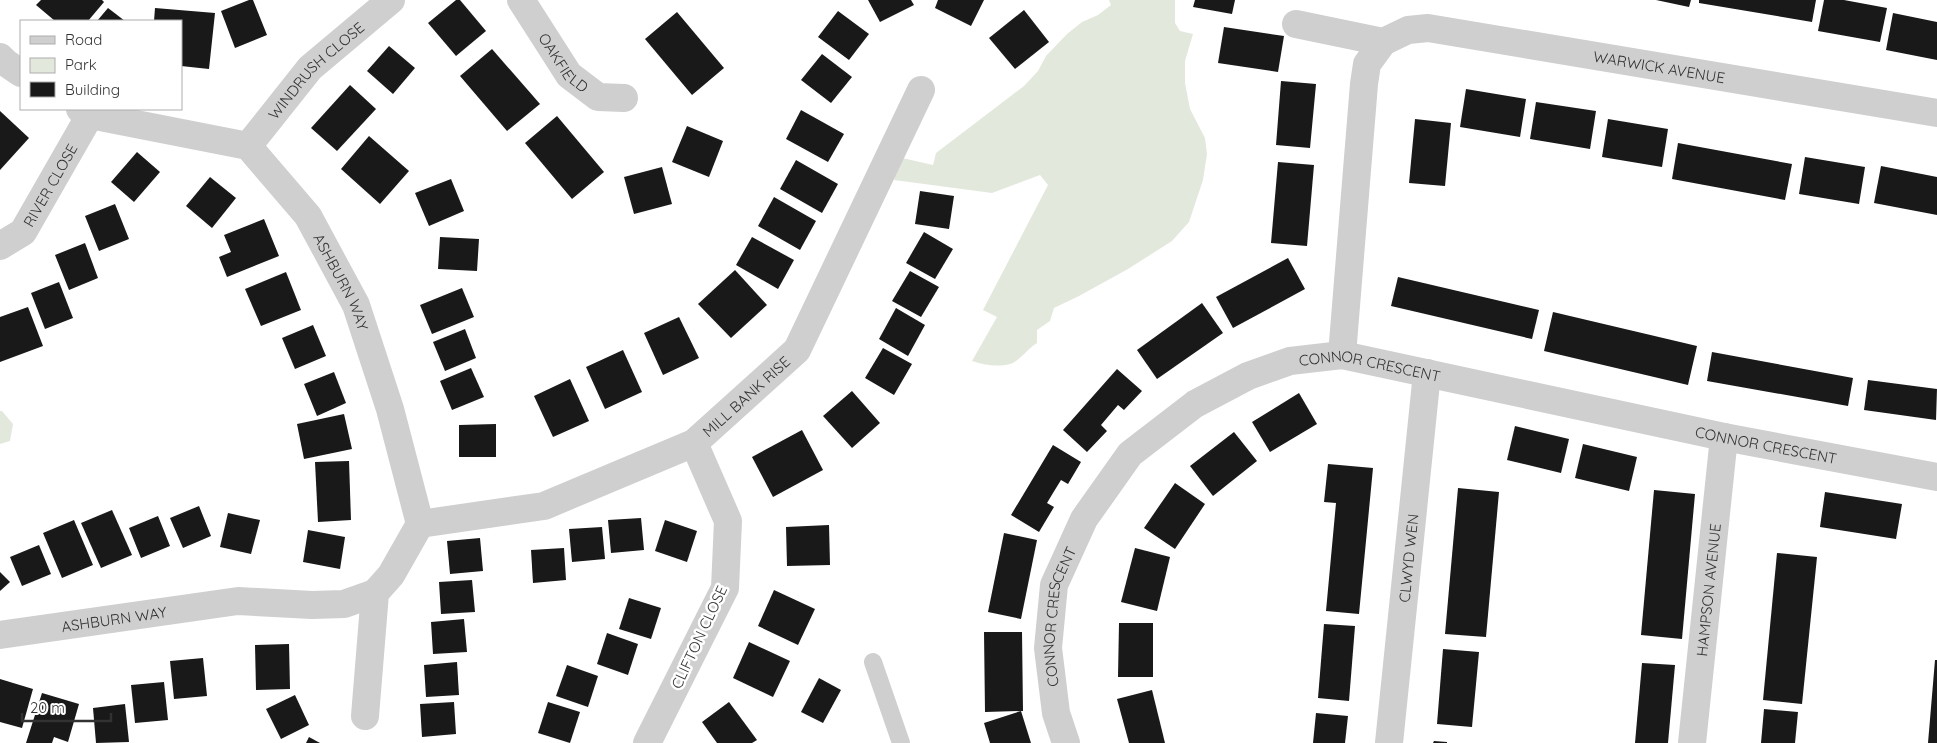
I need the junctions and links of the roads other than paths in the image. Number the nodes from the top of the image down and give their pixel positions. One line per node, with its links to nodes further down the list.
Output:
1 (391, 0): 11 (street, WINDRUSH CLOSE)
2 (521, 0): 8 (street, OAKFIELD)
3 (1296, 24): 4 (street)
4 (1383, 42): 10 (street, WARWICK AVENUE); 13 (street)
5 (0, 56): 6 (street)
6 (20, 72)
7 (921, 90): 16 (street, MILL BANK RISE)
8 (624, 98)
9 (85, 112): 11 (street); 12 (street, RIVER CLOSE)
10 (1937, 112)
11 (248, 146): 18 (street, ASHBURN WAY)
12 (0, 246)
13 (1342, 355): 14 (street, CONNOR CRESCENT); 25 (street, CONNOR CRESCENT)
14 (1427, 373): 15 (street, CONNOR CRESCENT); 26 (street, CLWYD WEN)
15 (1724, 437): 17 (street, CONNOR CRESCENT); 27 (street, HAMPSON AVENUE)
16 (694, 442): 18 (street, MILL BANK RISE); 23 (street, CLIFTON CLOSE)
17 (1937, 477)
18 (420, 524): 19 (street, ASHBURN WAY)
19 (375, 593): 20 (street, ASHBURN WAY); 22 (street)
20 (0, 635)
21 (872, 662): 24 (lane)
22 (365, 716)
23 (647, 743)
24 (901, 743)
25 (1066, 743)
26 (1389, 743)
27 (1692, 743)

